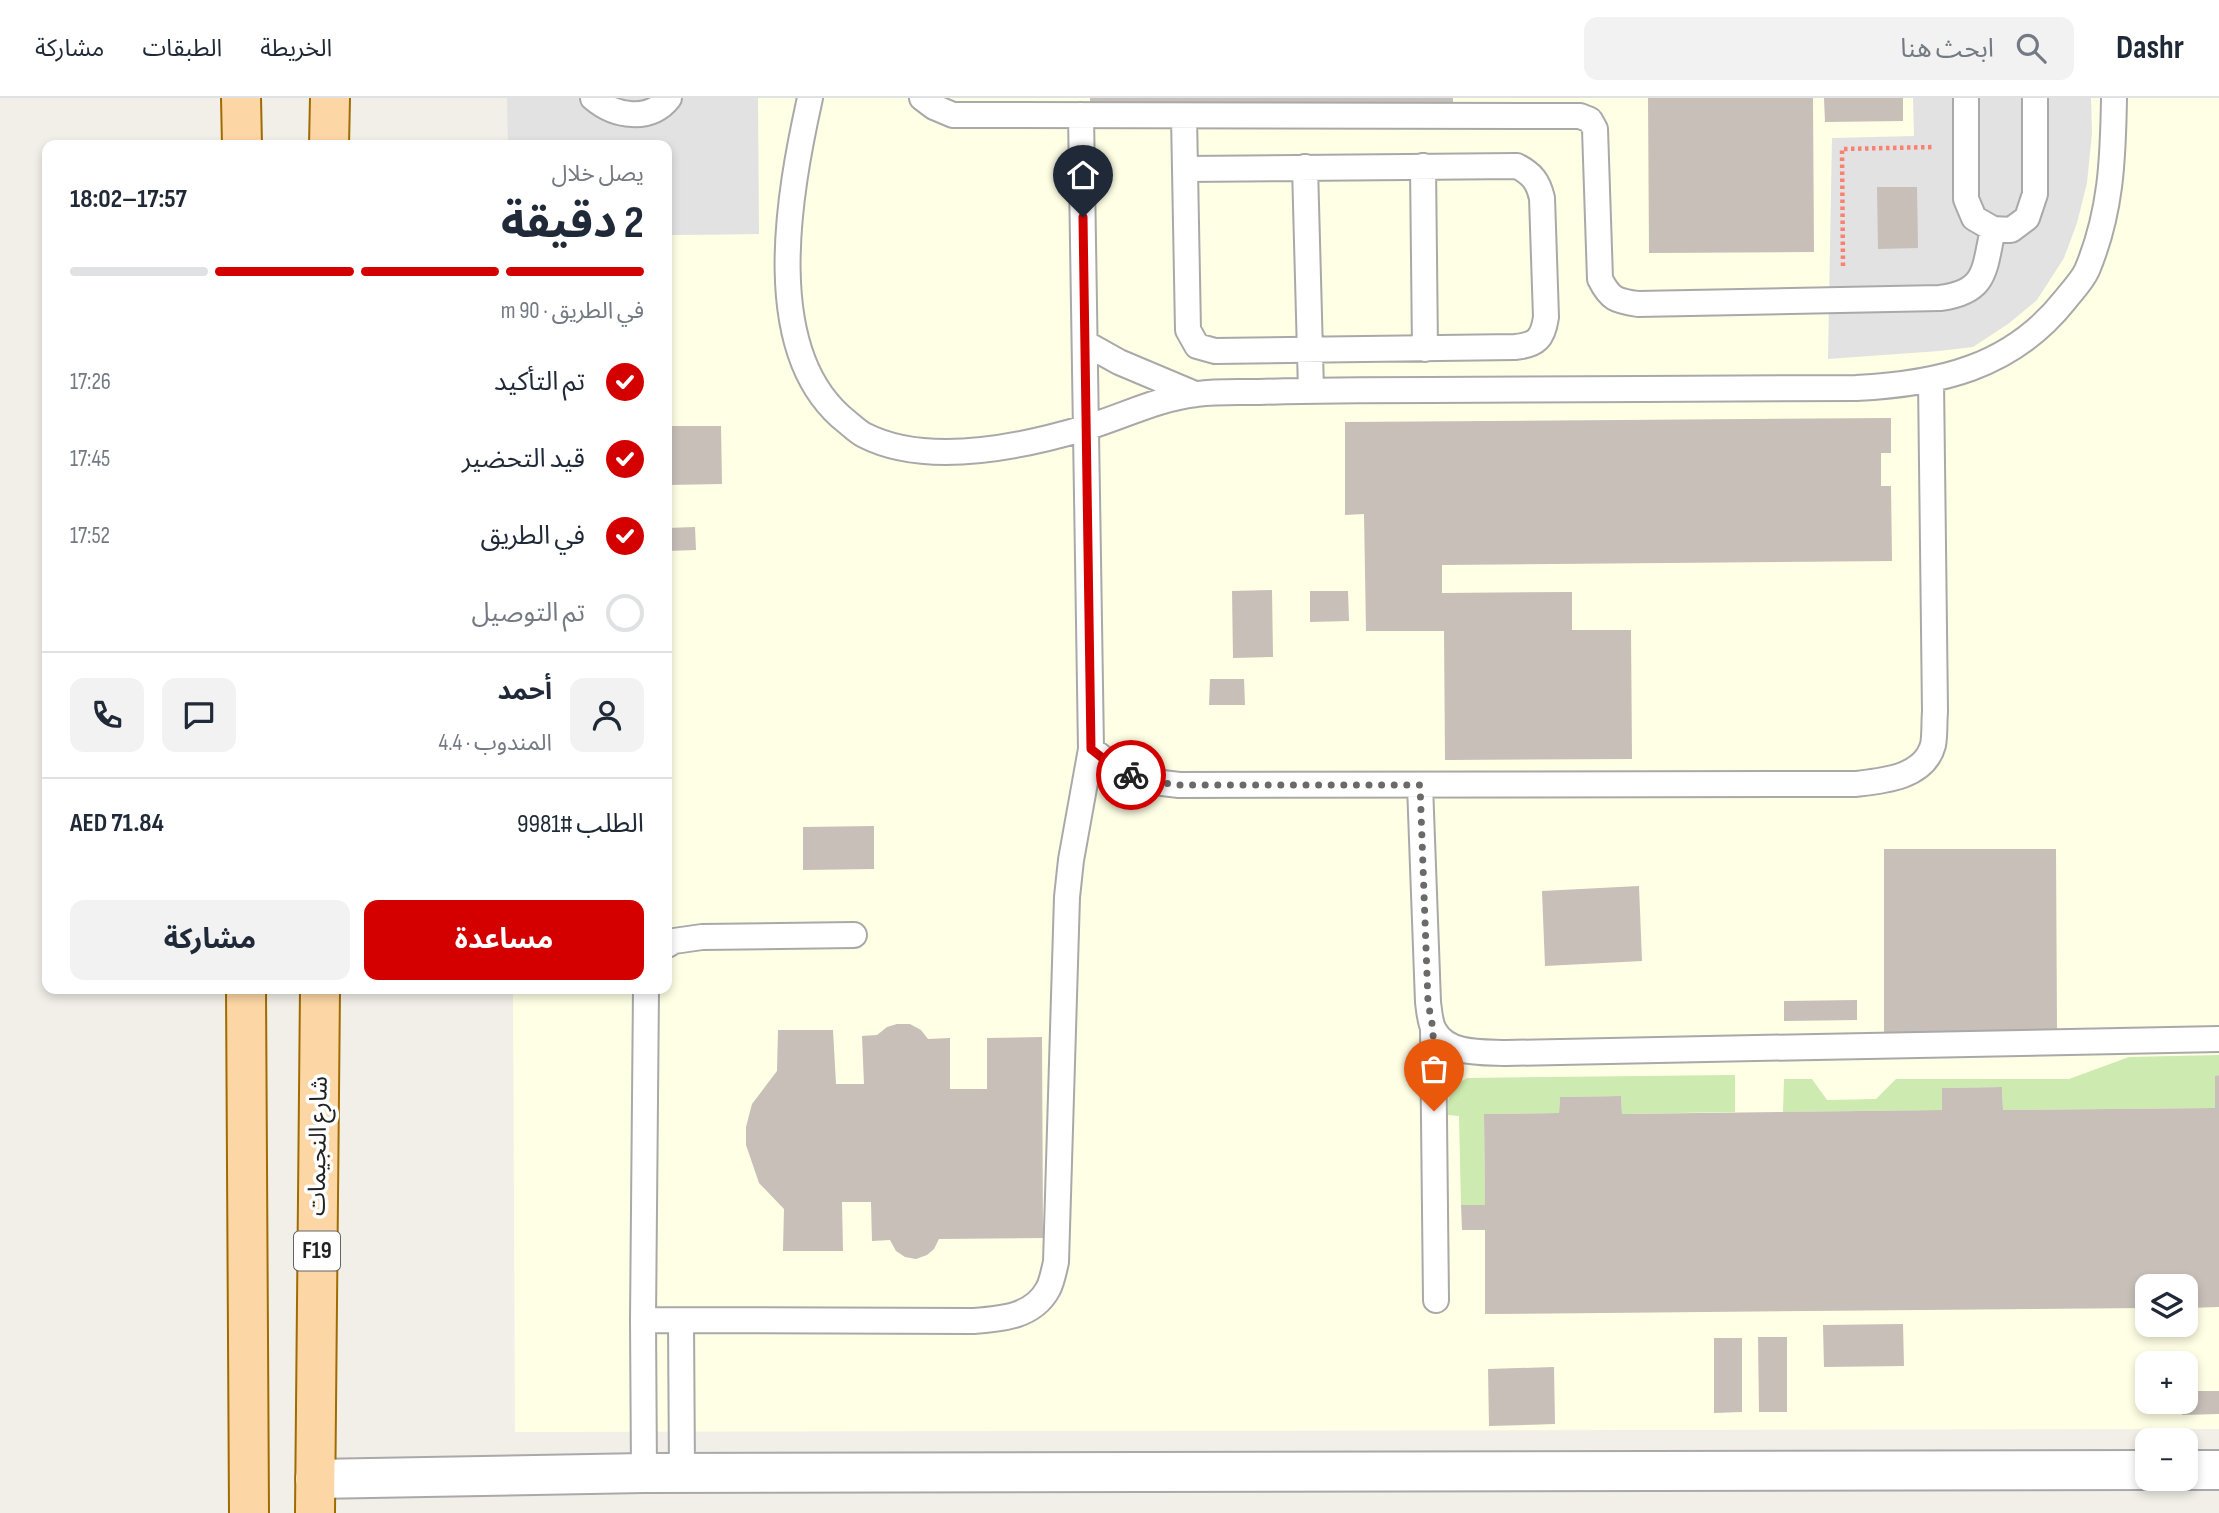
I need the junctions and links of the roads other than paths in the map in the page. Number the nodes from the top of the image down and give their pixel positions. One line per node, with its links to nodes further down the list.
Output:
1 (241, 98): 15 (main road)
2 (330, 98): 16 (main road)
3 (593, 98): 4 (lane)
4 (669, 98)
5 (810, 98): 27 (lane)
6 (922, 98): 10 (lane)
7 (1966, 98): 20 (lane)
8 (2035, 98): 20 (lane)
9 (2114, 98): 24 (lane)
10 (1040, 107): 13 (lane)
11 (1466, 107): 12 (lane); 14 (lane)
12 (1567, 107): 20 (lane)
13 (1081, 115): 14 (lane); 21 (lane)
14 (1185, 116): 19 (lane)
15 (242, 140)
16 (329, 140)
17 (1423, 166): 18 (lane); 22 (lane); 22 (lane)
18 (1305, 167): 19 (lane); 23 (lane)
19 (1186, 169): 23 (lane)
20 (1993, 229)
21 (1085, 343): 26 (lane); 27 (lane)
22 (1425, 349): 23 (lane)
23 (1310, 350): 25 (lane)
24 (1931, 380): 25 (lane); 29 (lane)
25 (1311, 390): 26 (lane)
26 (1195, 394): 27 (lane)
27 (1086, 428): 28 (lane)
28 (1091, 749): 29 (lane); 39 (lane)
29 (1420, 785): 35 (lane)
30 (854, 935): 31 (lane)
31 (672, 942)
32 (246, 994): 46 (main road)
33 (320, 994): 45 (main road, شارع النجيمات / F19)
34 (646, 994): 38 (lane)
35 (1433, 1029): 36 (lane); 37 (lane)
36 (2219, 1039)
37 (1436, 1300)
38 (643, 1320): 39 (lane); 43 (lane)
39 (681, 1321): 44 (lane)
40 (2135, 1470): 44 (street)
41 (2198, 1470): 42 (street)
42 (2219, 1470)
43 (644, 1473): 44 (street); 45 (street)
44 (682, 1473)
45 (315, 1496)
46 (249, 1513)

